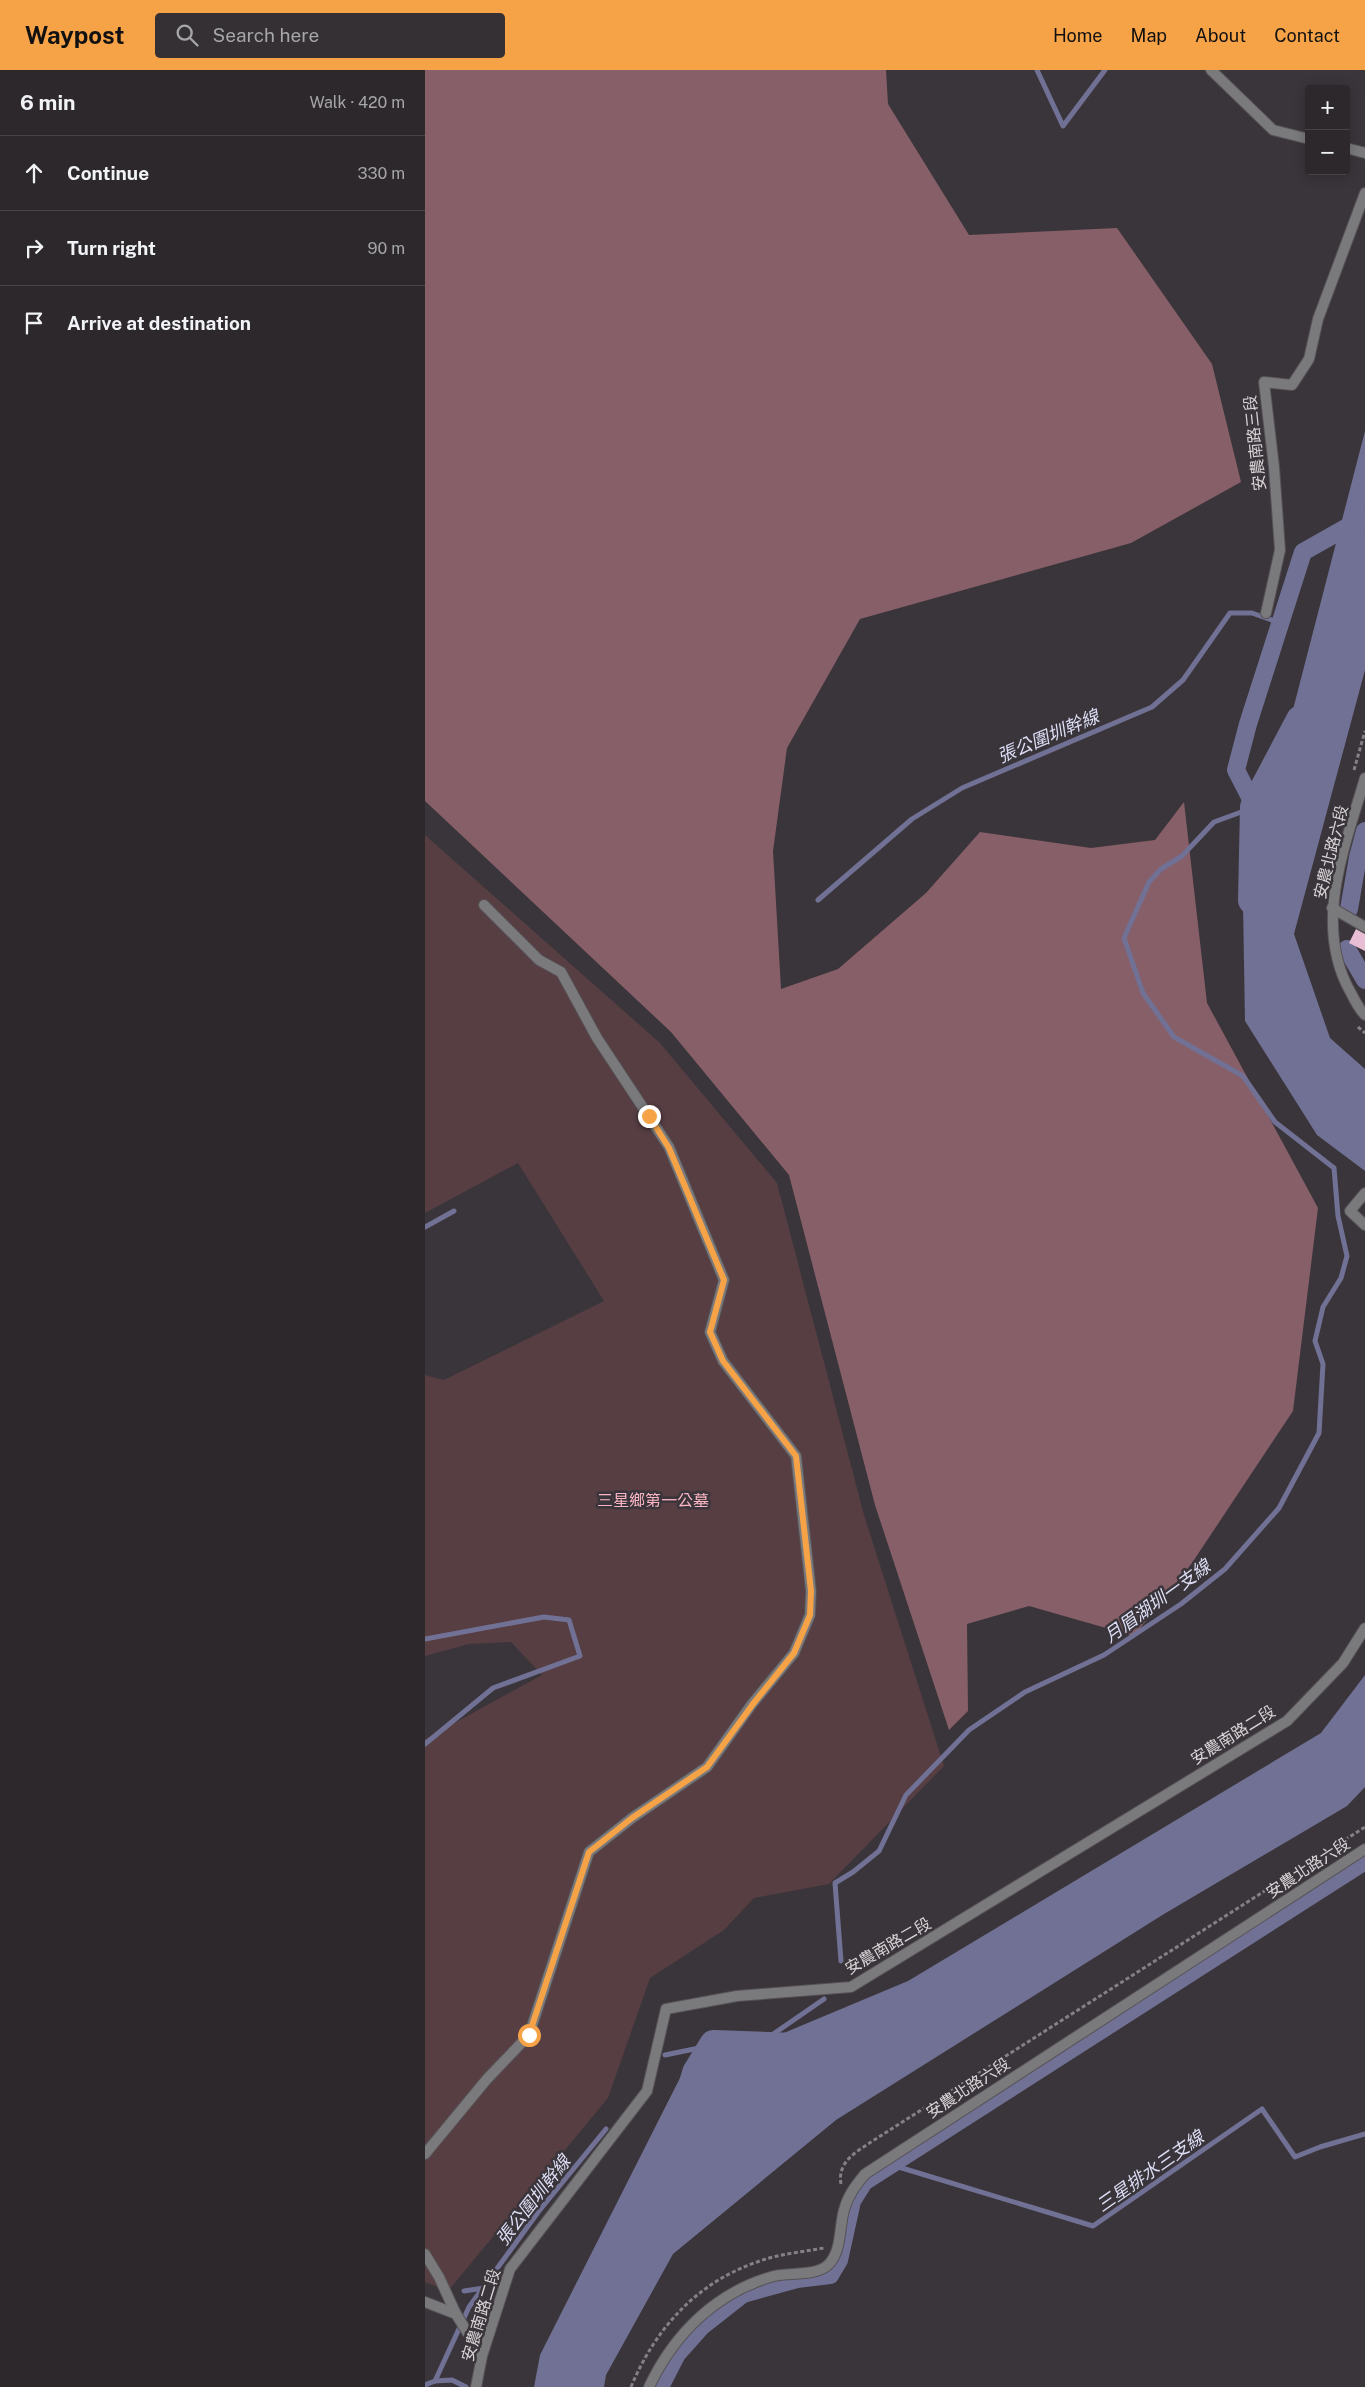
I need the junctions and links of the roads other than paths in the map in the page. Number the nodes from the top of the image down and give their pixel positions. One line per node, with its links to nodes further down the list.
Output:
1 (1211, 70): 2 (lane)
2 (1305, 138)
3 (1350, 149): 4 (lane)
4 (1365, 153)
5 (1365, 193): 6 (lane, 安農南路三段)
6 (1266, 613)
7 (1365, 778): 9 (lane, 安農北路六段)
8 (484, 905): 16 (lane)
9 (1332, 908): 10 (lane); 11 (lane, 安農北路六段)
10 (1365, 927)
11 (1365, 1016)
12 (1365, 1193): 13 (lane)
13 (1365, 1225)
14 (1365, 1628): 20 (lane, 安農南路二段)
15 (1365, 1850): 22 (lane, 安農北路六段)
16 (425, 2154)
17 (425, 2254): 19 (lane)
18 (425, 2302): 19 (lane)
19 (456, 2314): 20 (lane)
20 (482, 2356): 21 (lane, 安農南路二段)
21 (476, 2387)
22 (649, 2387)

